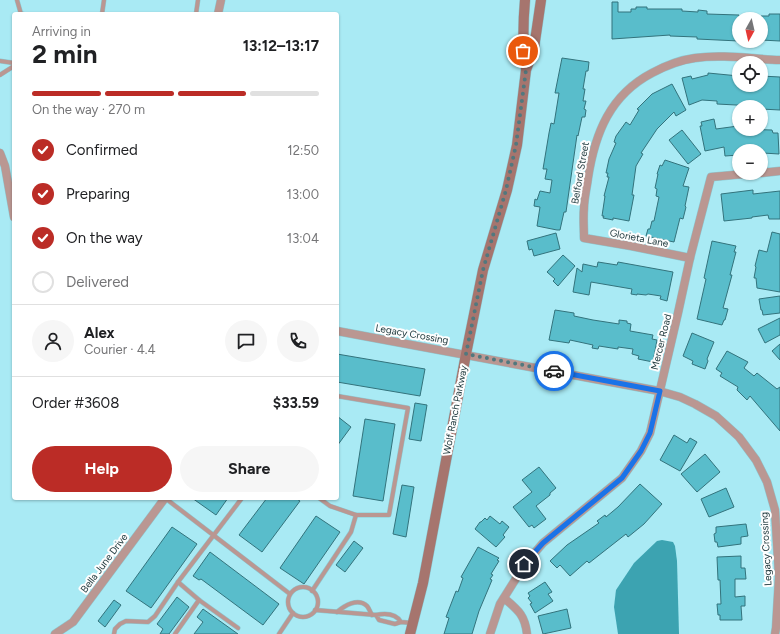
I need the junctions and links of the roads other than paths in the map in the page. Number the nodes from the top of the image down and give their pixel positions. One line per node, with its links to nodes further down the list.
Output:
1 (18, 0): 7 (lane)
2 (104, 0): 8 (lane)
3 (198, 0): 9 (lane)
4 (220, 0): 10 (street)
5 (525, 0): 15 (street, Wolf Ranch Parkway)
6 (541, 0): 15 (street, Wolf Ranch Parkway)
7 (21, 12)
8 (102, 12)
9 (196, 12)
10 (218, 12)
11 (780, 60): 22 (street, Belford Street)
12 (0, 61): 13 (lane)
13 (12, 63)
14 (12, 67): 16 (lane)
15 (526, 70): 25 (street, Wolf Ranch Parkway)
16 (0, 74)
17 (0, 153): 21 (street)
18 (780, 172): 19 (street)
19 (768, 173)
20 (732, 175): 23 (street, Mercer Road)
21 (12, 206)
22 (584, 238): 23 (street, Glorieta Lane)
23 (690, 258): 26 (street, Mercer Road)
24 (339, 331): 25 (street, Legacy Crossing)
25 (466, 354): 26 (street, Legacy Crossing); 46 (street, Wolf Ranch Parkway)
26 (660, 391): 32 (street, Legacy Crossing); 39 (street, Mercer Road)
27 (339, 396): 33 (lane)
28 (164, 500): 48 (street, Bella June Drive)
29 (168, 500): 34 (lane)
30 (240, 500): 34 (lane)
31 (322, 500): 33 (lane)
32 (777, 510): 35 (street, Legacy Crossing)
33 (356, 515): 37 (lane)
34 (214, 535): 36 (lane); 38 (lane)
35 (779, 577): 55 (street, Legacy Crossing)
36 (178, 582): 40 (lane); 49 (lane)
37 (312, 591): 38 (lane); 41 (lane)
38 (290, 594): 43 (lane)
39 (504, 598): 53 (street, Mercer Road); 54 (street)
40 (199, 600): 47 (lane); 50 (lane)
41 (315, 610): 42 (lane); 43 (lane)
42 (336, 612): 44 (lane); 44 (lane)
43 (293, 614): 51 (lane)
44 (374, 615): 45 (lane); 45 (lane)
45 (401, 622): 46 (lane)
46 (413, 623): 52 (street, Wolf Ranch Parkway)
47 (238, 628)
48 (55, 634)
49 (114, 634)
50 (175, 634)
51 (279, 634)
52 (410, 634)
53 (490, 634)
54 (527, 634)
55 (775, 634)

